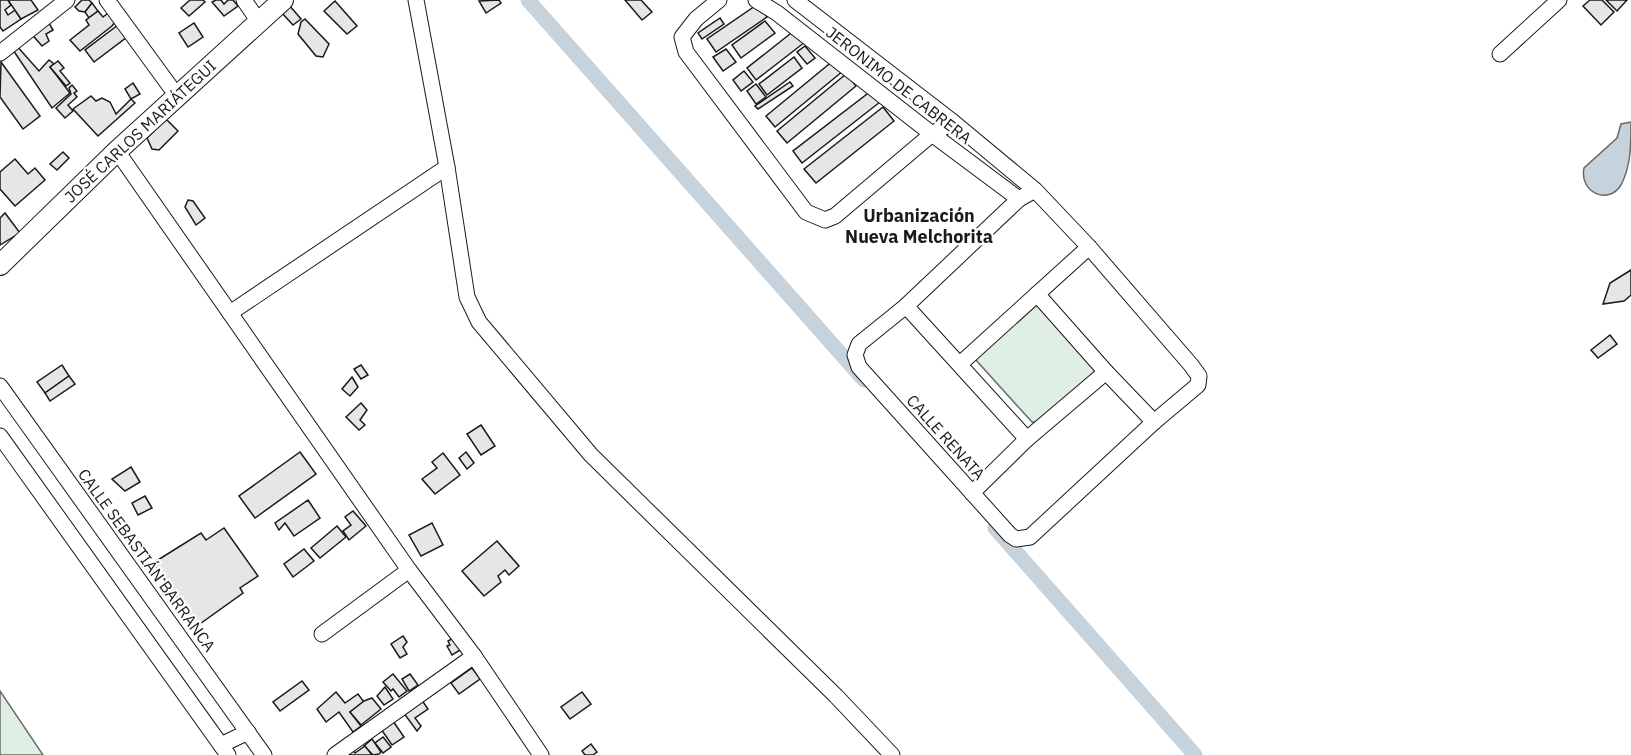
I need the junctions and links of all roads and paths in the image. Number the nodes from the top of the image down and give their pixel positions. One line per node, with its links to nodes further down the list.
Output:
1 (67, 0): 11 (street)
2 (106, 0): 13 (street)
3 (244, 0): 10 (street)
4 (283, 0): 10 (main road, JOSÉ CARLOS MARIÁTEGUI)
5 (416, 0): 17 (street)
6 (719, 0): 15 (street)
7 (756, 0): 15 (street, JERONIMO DE CABRERA)
8 (795, 0): 14 (street)
9 (1559, 0): 12 (street)
10 (259, 22): 13 (main road, JOSÉ CARLOS MARIÁTEGUI)
11 (3, 45)
12 (1500, 54)
13 (177, 96): 16 (main road, JOSÉ CARLOS MARIÁTEGUI)
14 (953, 122): 15 (street); 18 (street)
15 (932, 134): 19 (street, JERONIMO DE CABRERA)
16 (117, 151): 21 (main road, JOSÉ CARLOS MARIÁTEGUI); 24 (street)
17 (447, 167): 24 (street); 40 (street)
18 (1035, 190): 19 (street); 20 (street)
19 (1019, 199): 23 (street)
20 (1089, 247): 22 (street); 28 (street)
21 (0, 265)
22 (1037, 294): 25 (street); 26 (street)
23 (906, 306): 25 (street); 31 (street, CALLE RENATA)
24 (230, 313): 32 (street)
25 (960, 364): 30 (street)
26 (1106, 372): 28 (street); 30 (street)
27 (0, 386): 35 (street, CALLE SEBASTIÁN BARRANCA)
28 (1154, 422): 31 (street, CALLE RENATA)
29 (0, 436): 36 (street)
30 (1027, 440): 31 (street)
31 (972, 493)
32 (409, 570): 33 (street); 34 (street)
33 (322, 634)
34 (474, 656): 38 (street); 39 (street)
35 (248, 732): 36 (street); 37 (street, CALLE SEBASTIÁN BARRANCA)
36 (225, 750)
37 (264, 755)
38 (335, 755)
39 (541, 755)
40 (892, 755)

